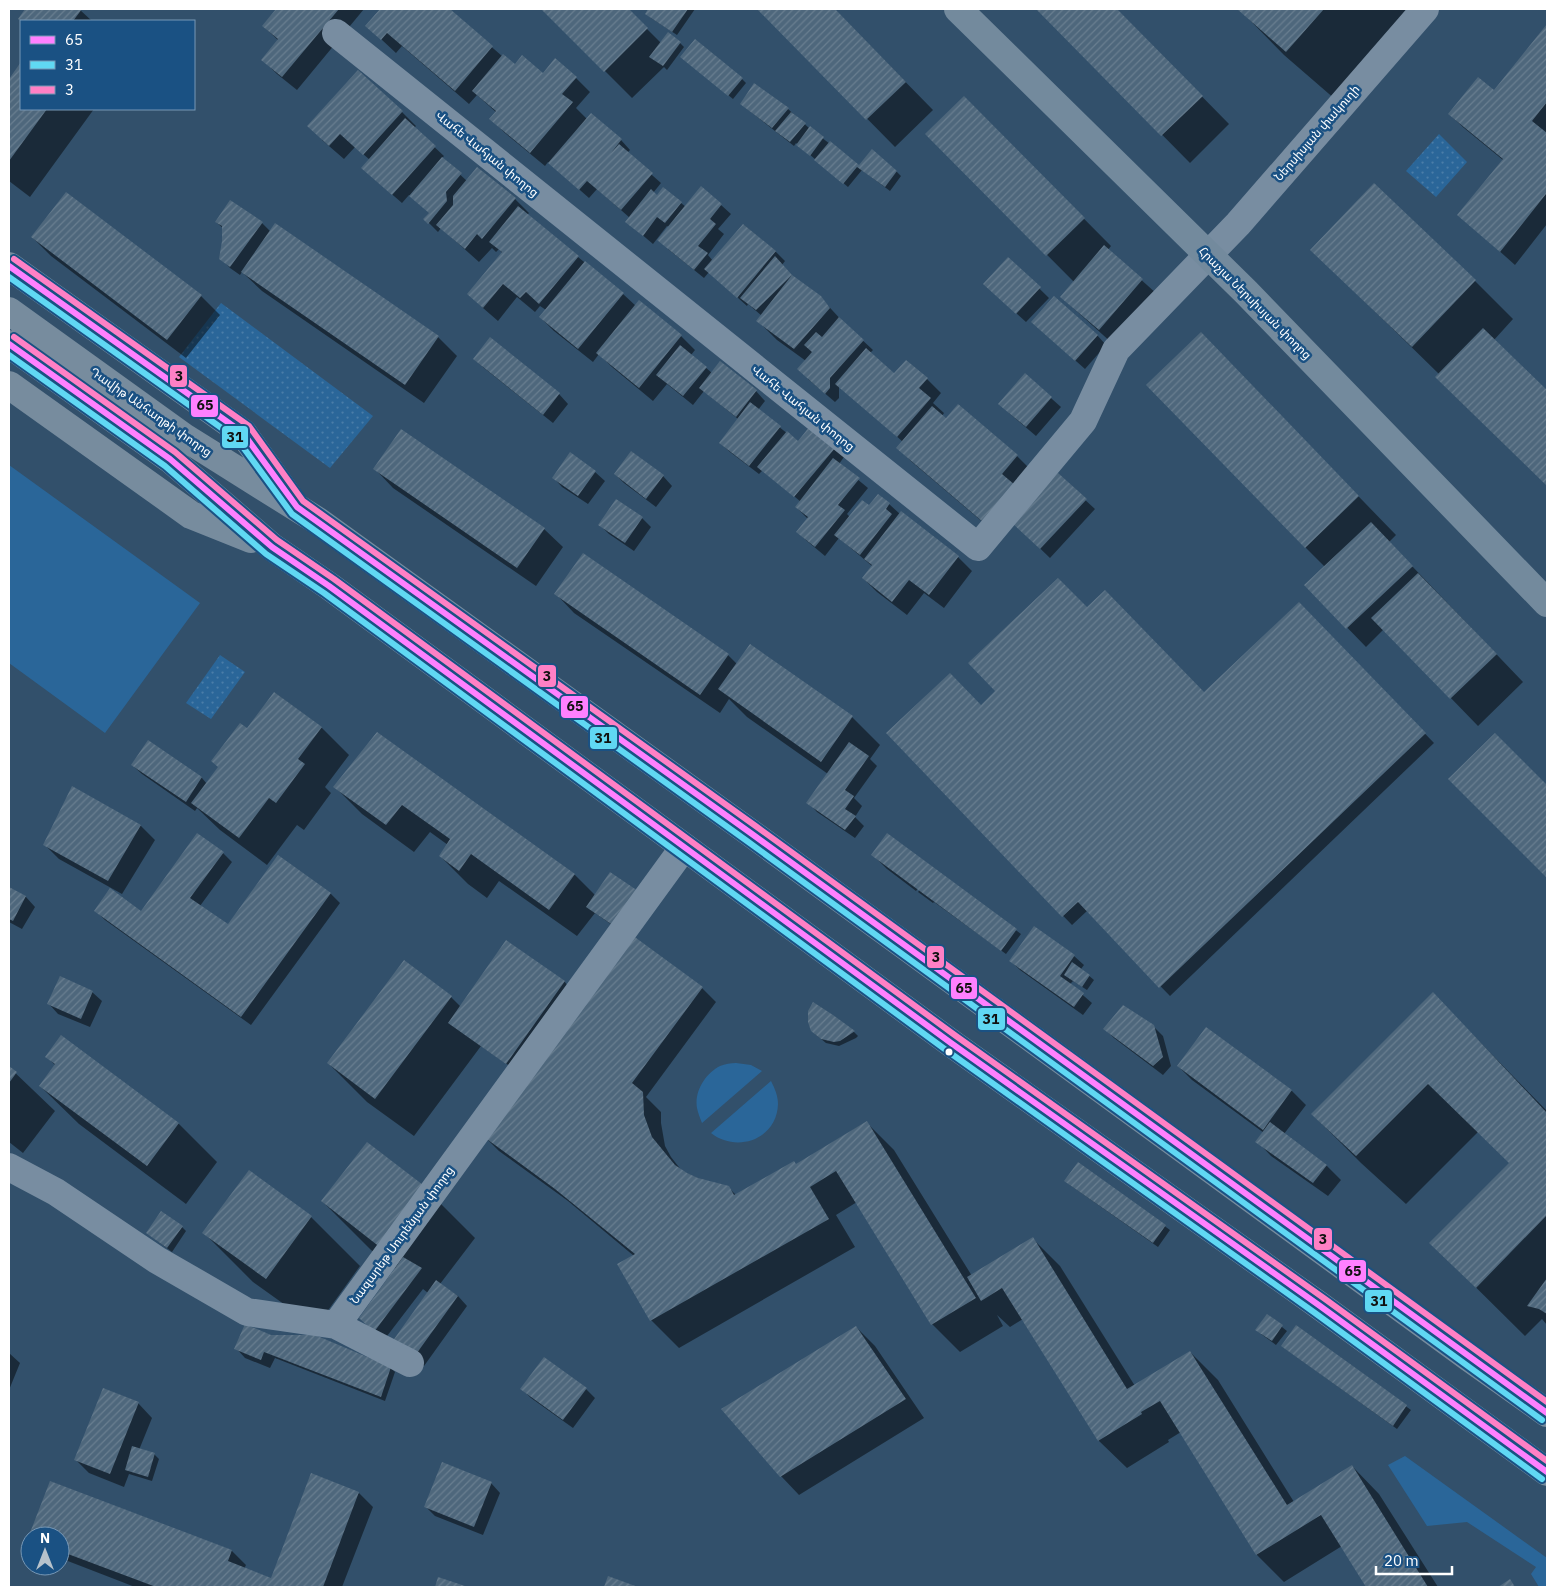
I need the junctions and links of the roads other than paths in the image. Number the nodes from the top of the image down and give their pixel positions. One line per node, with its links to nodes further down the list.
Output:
1 (958, 9): 5 (street, Հրաչյա Ներսիսյան փողոց)
2 (972, 9): 5 (street, Հրաչյա Ներսիսյան փողոց)
3 (1425, 9): 5 (street, Ներսիսյան փակուղի)
4 (336, 33): 5 (street, Վահե Վահյան փողոց)
5 (1213, 251): 12 (street, Հրաչյա Ներսիսյան փողոց); 13 (street, Հրաչյա Ներսիսյան փողոց)
6 (9, 266): 10 (main road, Դավիթ Անհաղթի փողոց)
7 (9, 311): 10 (main road, Դավիթ Անհաղթի փողոց)
8 (9, 344): 11 (main road)
9 (9, 385): 11 (main road)
10 (296, 507): 18 (main road, Դավիթ Անհաղթի փողոց)
11 (272, 547): 14 (main road)
12 (1547, 582)
13 (1547, 603)
14 (684, 847): 16 (street, Նազարեթ Սուրենյան փողոց); 19 (main road)
15 (9, 1167): 16 (street)
16 (336, 1324): 17 (street)
17 (410, 1363)
18 (1547, 1413)
19 (1547, 1472)

